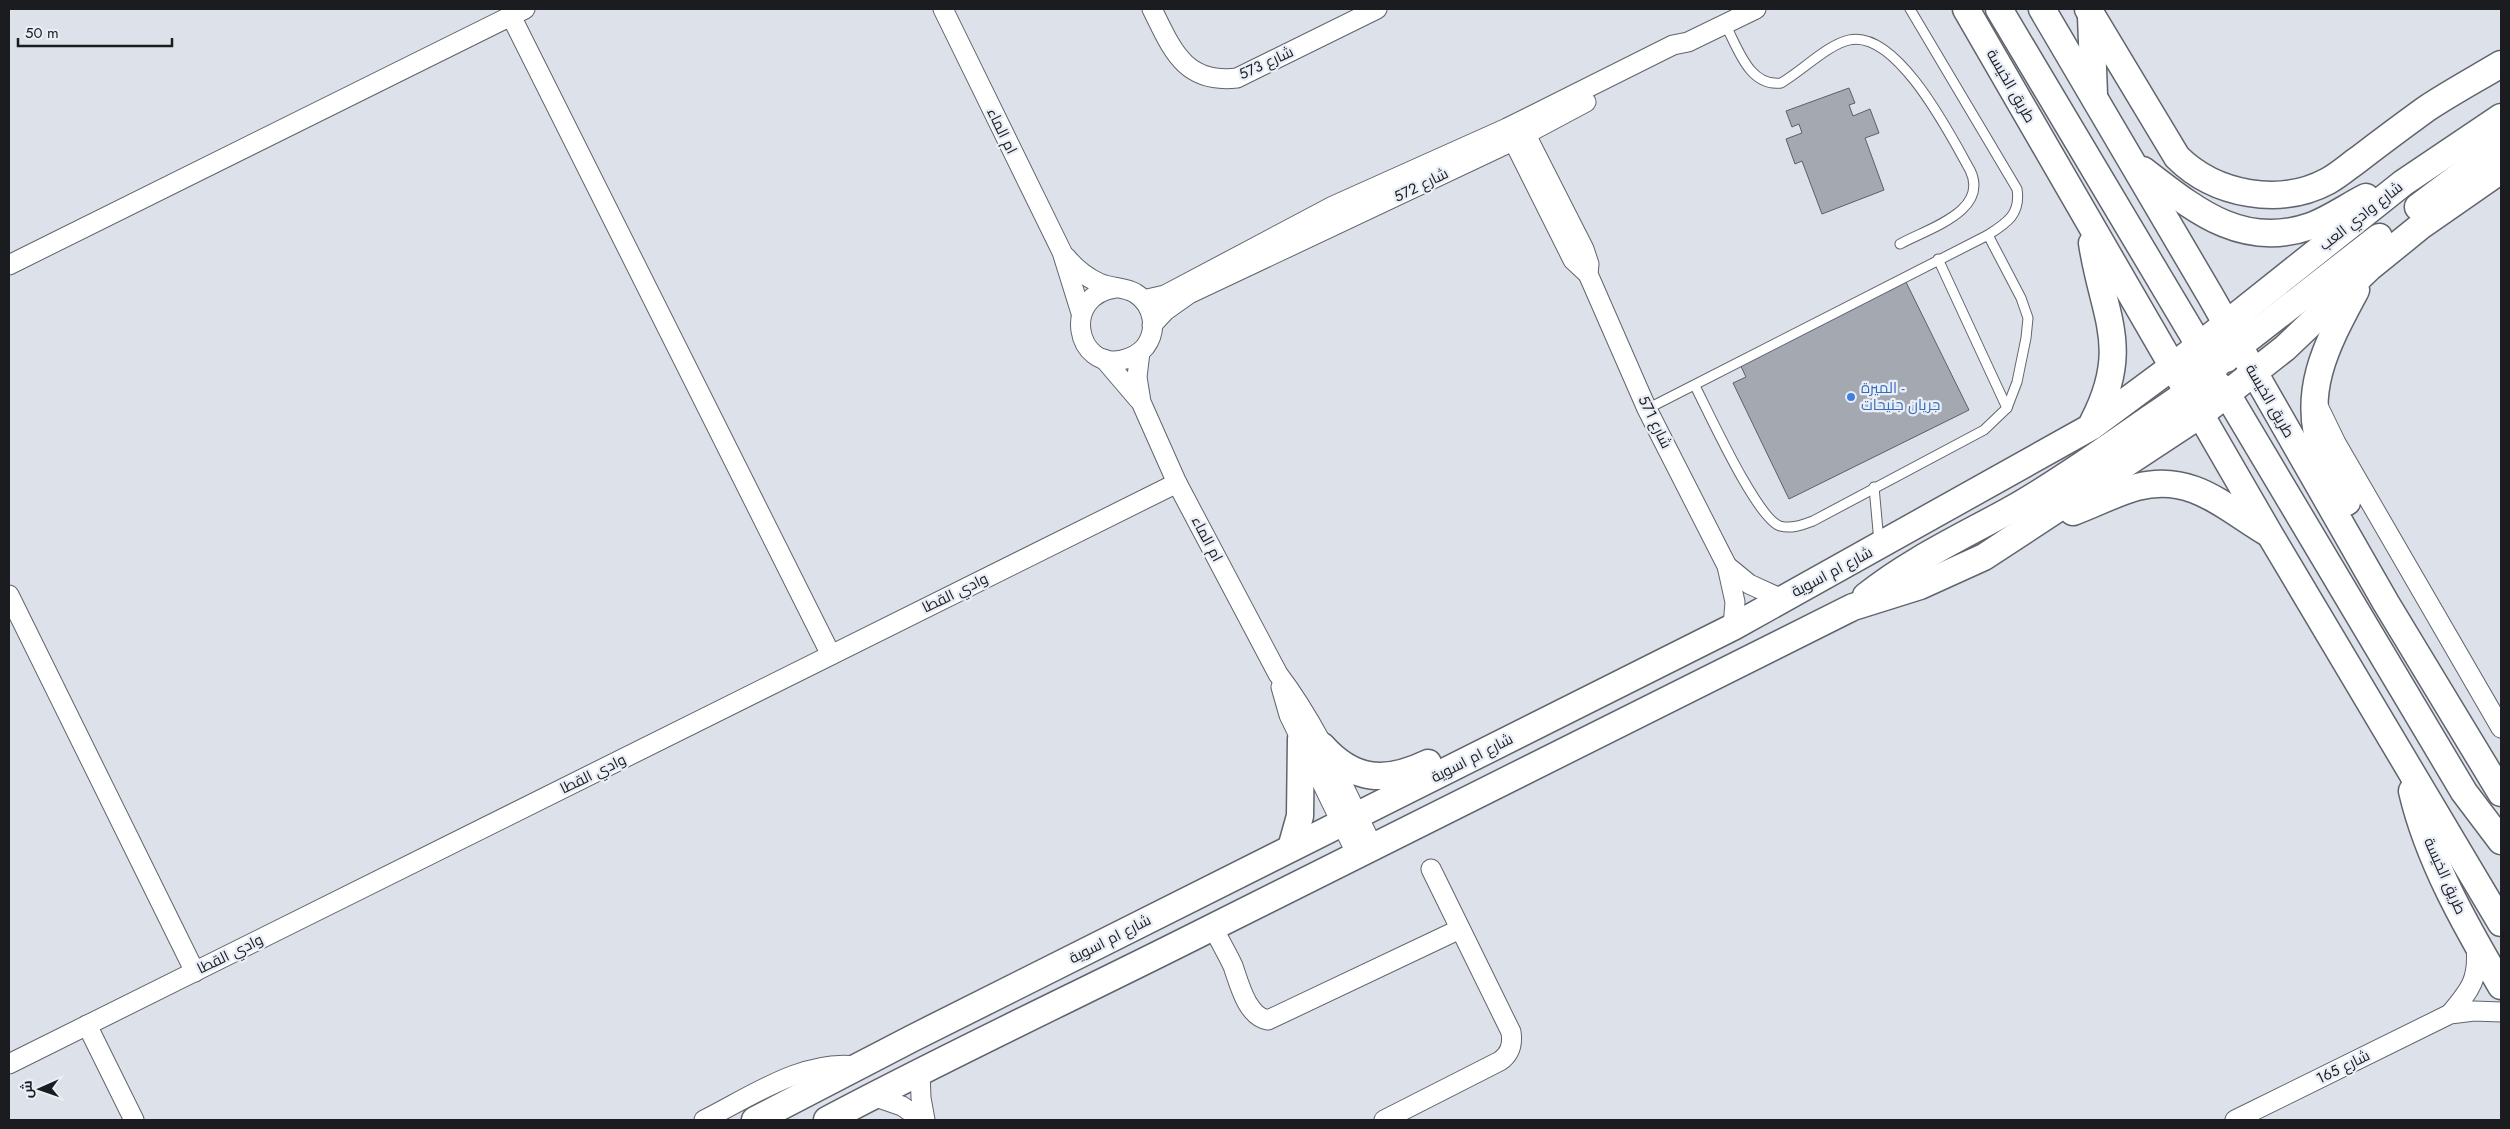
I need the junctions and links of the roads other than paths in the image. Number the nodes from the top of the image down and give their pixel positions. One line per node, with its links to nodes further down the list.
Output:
1 (943, 9): 23 (street, ام الماء)
2 (1152, 9): 3 (street, شارع 573)
3 (1377, 9)
4 (1756, 9): 11 (street, شارع 572)
5 (1910, 9): 21 (lane)
6 (1966, 9): 20 (main road, طريق الخيسة)
7 (1999, 9): 32 (main road)
8 (2042, 9): 13 (main road, طريق الخيسة)
9 (518, 12): 25 (street); 58 (street)
10 (2090, 12): 12 (main road); 13 (main road)
11 (1721, 16): 15 (street, شارع 572); 22 (lane)
12 (2501, 64)
13 (2094, 98): 17 (main road, طريق الخيسة)
14 (2501, 117): 19 (main road, شارع وادي العب)
15 (1516, 131): 28 (street, شارع 572); 31 (street, شارع 572); 44 (street, شارع 571)
16 (2501, 145): 33 (main road)
17 (2132, 162): 19 (main road); 30 (main road, طريق الخيسة)
18 (2501, 170): 26 (main road)
19 (2403, 183): 30 (main road, شارع وادي العب)
20 (2088, 222): 36 (main road, طريق الخيسة); 46 (main road)
21 (1988, 235): 24 (lane); 43 (lane)
22 (1900, 244)
23 (1062, 252): 27 (street, ام الماء); 29 (street, ام الماء)
24 (1938, 259): 39 (lane); 43 (lane)
25 (9, 265)
26 (2369, 268): 37 (main road); 41 (main road)
27 (1115, 288): 28 (street); 29 (street)
28 (1143, 300): 31 (street)
29 (1081, 313): 35 (street)
30 (2226, 323): 32 (main road, شارع وادي العب); 33 (main road, طريق الخيسة); 38 (main road)
31 (1152, 325): 34 (street)
32 (2199, 345): 36 (main road, شارع ام اسوية); 38 (main road)
33 (2239, 346): 37 (main road, طريق الخيسة); 38 (main road)
34 (1140, 352): 35 (street); 42 (street, ام الماء)
35 (1104, 359): 42 (street, ام الماء)
36 (2172, 367): 38 (main road); 40 (main road, طريق الخيسة); 46 (main road, شارع ام اسوية)
37 (2254, 373): 38 (main road); 55 (main road, طريق الخيسة)
38 (2216, 375): 40 (main road); 45 (main road); 65 (main road)
39 (1695, 386): 44 (lane); 48 (lane)
40 (2187, 392): 45 (main road, طريق الخيسة); 56 (main road)
41 (2315, 397): 55 (main road); 59 (street)
42 (1140, 402): 47 (street, ام الماء)
43 (2007, 408): 48 (lane)
44 (1647, 409): 52 (street, شارع 571)
45 (2200, 415): 49 (main road); 50 (main road, طريق الخيسة)
46 (2091, 427): 51 (main road, شارع ام اسوية)
47 (1177, 483): 58 (street, وادي القطا); 60 (street, ام الماء)
48 (1874, 487): 51 (lane)
49 (2046, 518): 50 (main road); 56 (main road)
50 (2269, 533): 62 (main road, طريق الخيسة)
51 (1879, 547): 54 (main road, شارع ام اسوية)
52 (1727, 566): 54 (street, شارع 571); 57 (street, شارع 571)
53 (9, 595): 73 (street)
54 (1782, 599): 57 (main road, شارع ام اسوية)
55 (2386, 603): 63 (main road, طريق الخيسة)
56 (1853, 607): 67 (main road)
57 (1733, 627): 61 (main road, شارع ام اسوية)
58 (831, 655): 73 (street, وادي القطا)
59 (2501, 728)
60 (1311, 742): 61 (main road); 64 (street, ام الماء); 66 (main road)
61 (1494, 747): 64 (main road, شارع ام اسوية)
62 (2404, 759): 69 (main road, طريق الخيسة); 72 (main road, طريق الخيسة)
63 (2501, 793)
64 (1350, 819): 66 (main road, شارع ام اسوية); 67 (street, ام الماء)
65 (2501, 841)
66 (1291, 848): 79 (main road, شارع ام اسوية)
67 (1364, 849): 71 (main road)
68 (1431, 869): 70 (street)
69 (2501, 923)
70 (1460, 929): 71 (street); 88 (street)
71 (1207, 930): 80 (main road)
72 (2476, 943): 74 (main road, طريق الخيسة); 76 (street, شارع 165)
73 (195, 972): 77 (street, وادي القطا)
74 (2501, 986)
75 (2501, 1012): 76 (street, شارع 165)
76 (2450, 1014): 89 (street, شارع 165)
77 (87, 1025): 78 (street, وادي القطا); 82 (street)
78 (9, 1064)
79 (860, 1067): 83 (street); 84 (main road, شارع ام اسوية)
80 (920, 1071): 81 (main road); 87 (street)
81 (873, 1096): 85 (main road); 86 (street)
82 (134, 1120)
83 (704, 1120)
84 (755, 1120)
85 (827, 1120)
86 (922, 1120)
87 (926, 1120)
88 (1384, 1120)
89 (2235, 1120)

